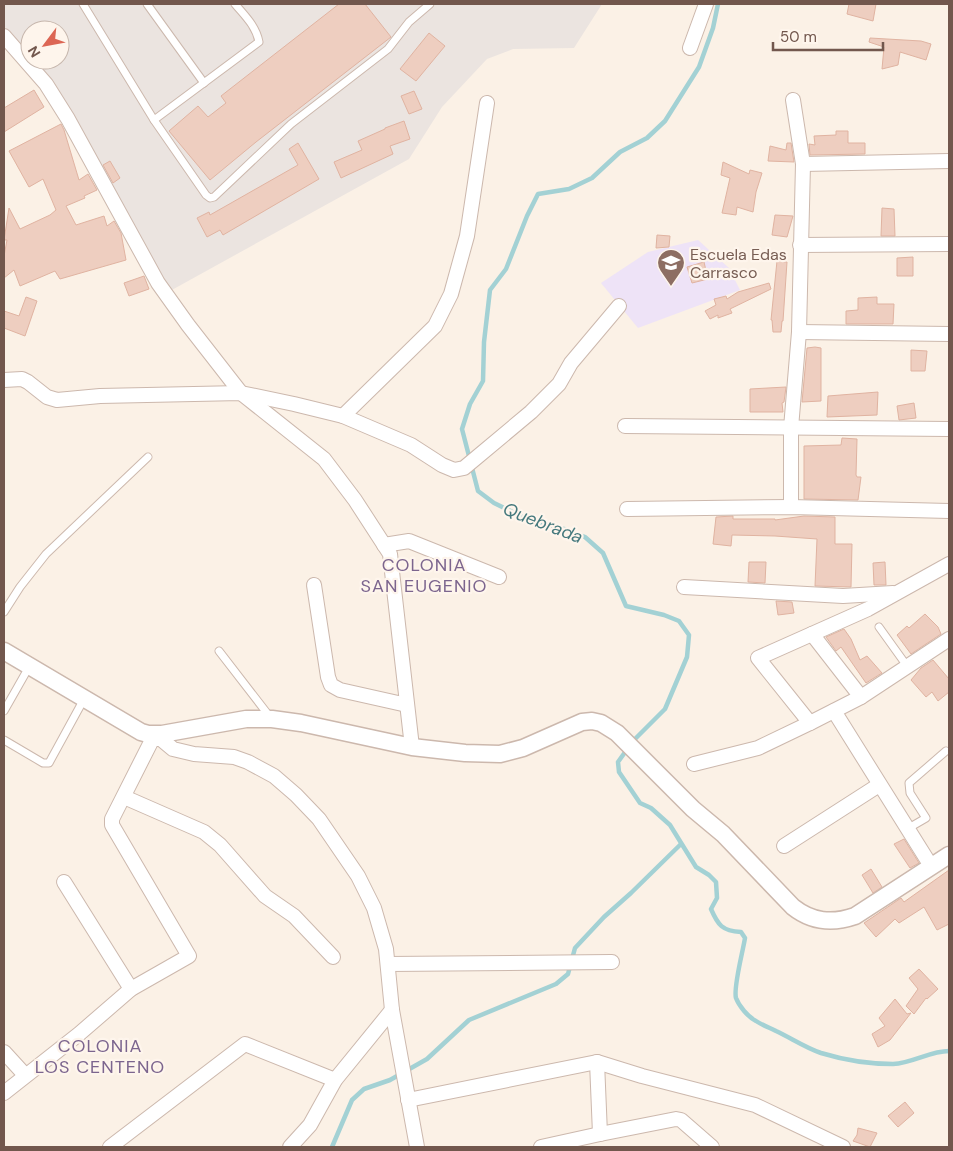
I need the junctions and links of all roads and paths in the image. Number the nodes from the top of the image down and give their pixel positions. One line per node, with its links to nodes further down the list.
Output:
1 (83, 4): 11 (lane)
2 (147, 4): 8 (lane)
3 (234, 4): 8 (lane)
4 (430, 4): 11 (lane)
5 (706, 4): 7 (street)
6 (4, 36): 20 (street)
7 (690, 48)
8 (204, 83): 11 (lane)
9 (793, 100): 13 (street)
10 (487, 103): 21 (street)
11 (154, 120)
12 (949, 161): 13 (street)
13 (803, 164): 15 (street)
14 (949, 244): 15 (street)
15 (800, 245): 17 (street)
16 (619, 306): 21 (street)
17 (799, 332): 18 (street); 23 (street)
18 (949, 334)
19 (4, 380): 20 (street)
20 (241, 393): 21 (street); 29 (street)
21 (343, 416)
22 (625, 426): 23 (street)
23 (791, 428): 24 (street); 26 (street)
24 (949, 429)
25 (148, 457): 35 (lane)
26 (790, 507): 27 (street); 28 (street)
27 (627, 509)
28 (949, 511)
29 (384, 545): 31 (street); 45 (street)
30 (949, 564): 34 (street)
31 (498, 577)
32 (314, 585): 45 (street)
33 (684, 587): 34 (street)
34 (899, 592): 37 (street)
35 (4, 612)
36 (879, 626): 41 (lane)
37 (812, 634): 43 (street); 49 (street)
38 (949, 639): 41 (street)
39 (4, 651): 42 (street)
40 (218, 652): 48 (lane)
41 (907, 666): 43 (street)
42 (29, 667): 44 (street); 46 (lane)
43 (861, 696): 47 (street)
44 (84, 699): 50 (street); 51 (lane)
45 (407, 705): 52 (street)
46 (4, 711)
47 (834, 711): 49 (street); 55 (street)
48 (272, 719): 50 (street); 52 (street)
49 (810, 723): 54 (street)
50 (154, 734): 56 (street); 64 (street)
51 (4, 740)
52 (412, 747): 60 (street)
53 (946, 752): 57 (lane)
54 (694, 764)
55 (879, 785): 57 (street); 58 (street)
56 (124, 798): 62 (street); 65 (street)
57 (908, 829): 60 (street)
58 (784, 846)
59 (949, 855): 60 (street)
60 (931, 866)
61 (64, 882): 65 (street)
62 (333, 957)
63 (612, 962): 64 (street)
64 (388, 964): 66 (street)
65 (131, 989): 69 (street)
66 (392, 1010): 70 (street); 72 (street)
67 (4, 1052): 69 (street)
68 (597, 1062): 72 (street); 73 (street); 79 (street)
69 (25, 1075): 71 (street)
70 (334, 1080): 74 (street); 75 (street)
71 (4, 1092)
72 (407, 1095): 76 (street)
73 (600, 1134): 77 (street); 78 (street)
74 (110, 1147)
75 (290, 1147)
76 (417, 1147)
77 (541, 1147)
78 (712, 1147)
79 (843, 1147)

